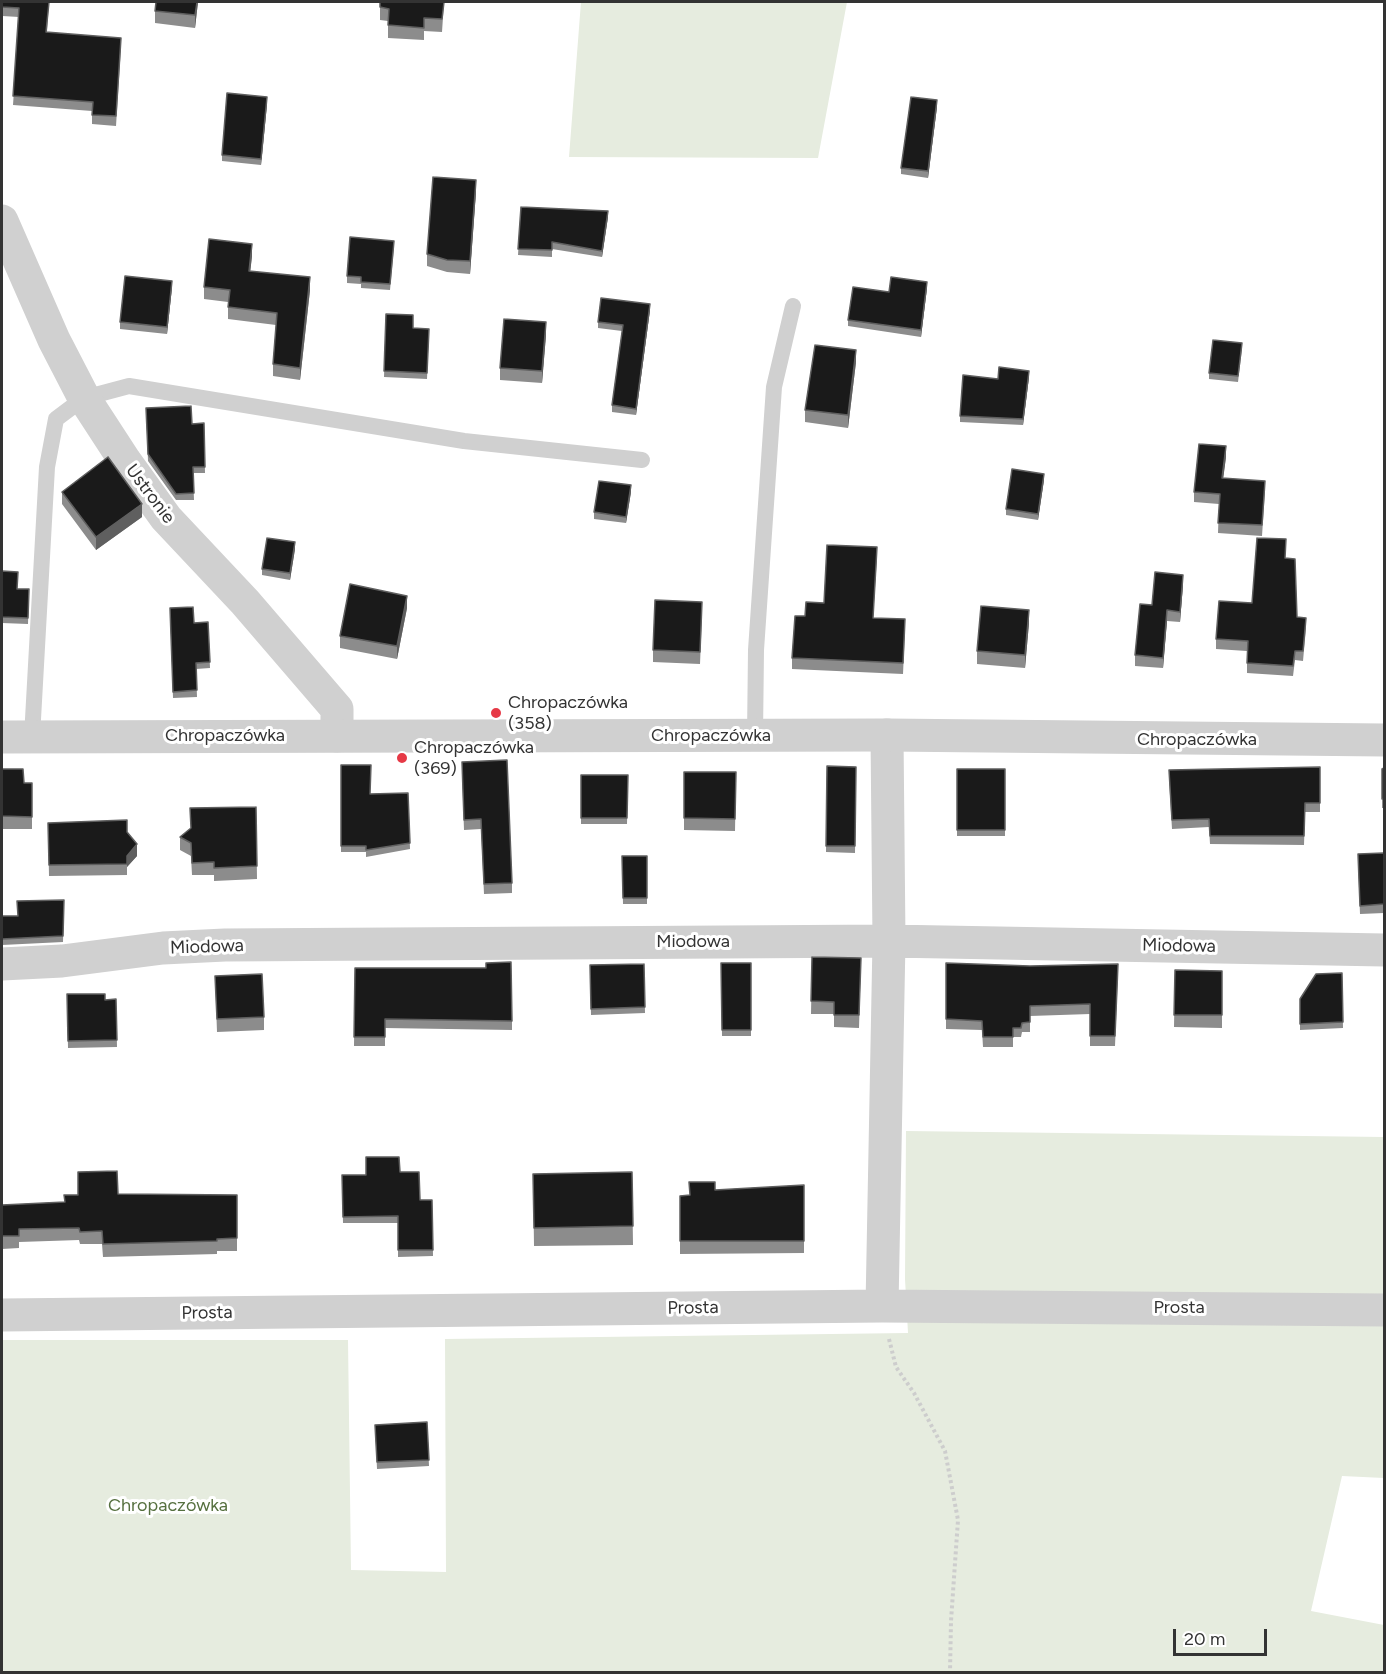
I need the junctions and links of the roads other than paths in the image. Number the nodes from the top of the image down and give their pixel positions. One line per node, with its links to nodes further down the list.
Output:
1 (2, 221): 3 (street, Ustronie)
2 (793, 306): 7 (lane)
3 (84, 398): 4 (lane); 6 (street, Ustronie); 8 (lane)
4 (642, 460)
5 (887, 735): 7 (street, Chropaczówka); 9 (street, Chropaczówka); 10 (street)
6 (337, 736): 7 (street, Chropaczówka); 8 (street, Chropaczówka)
7 (755, 736)
8 (17, 737)
9 (1384, 740)
10 (889, 941): 11 (street, Miodowa); 12 (street, Miodowa); 13 (street)
11 (1384, 950)
12 (2, 964)
13 (882, 1306): 14 (street, Prosta); 15 (street, Prosta)
14 (1384, 1310)
15 (2, 1315)

